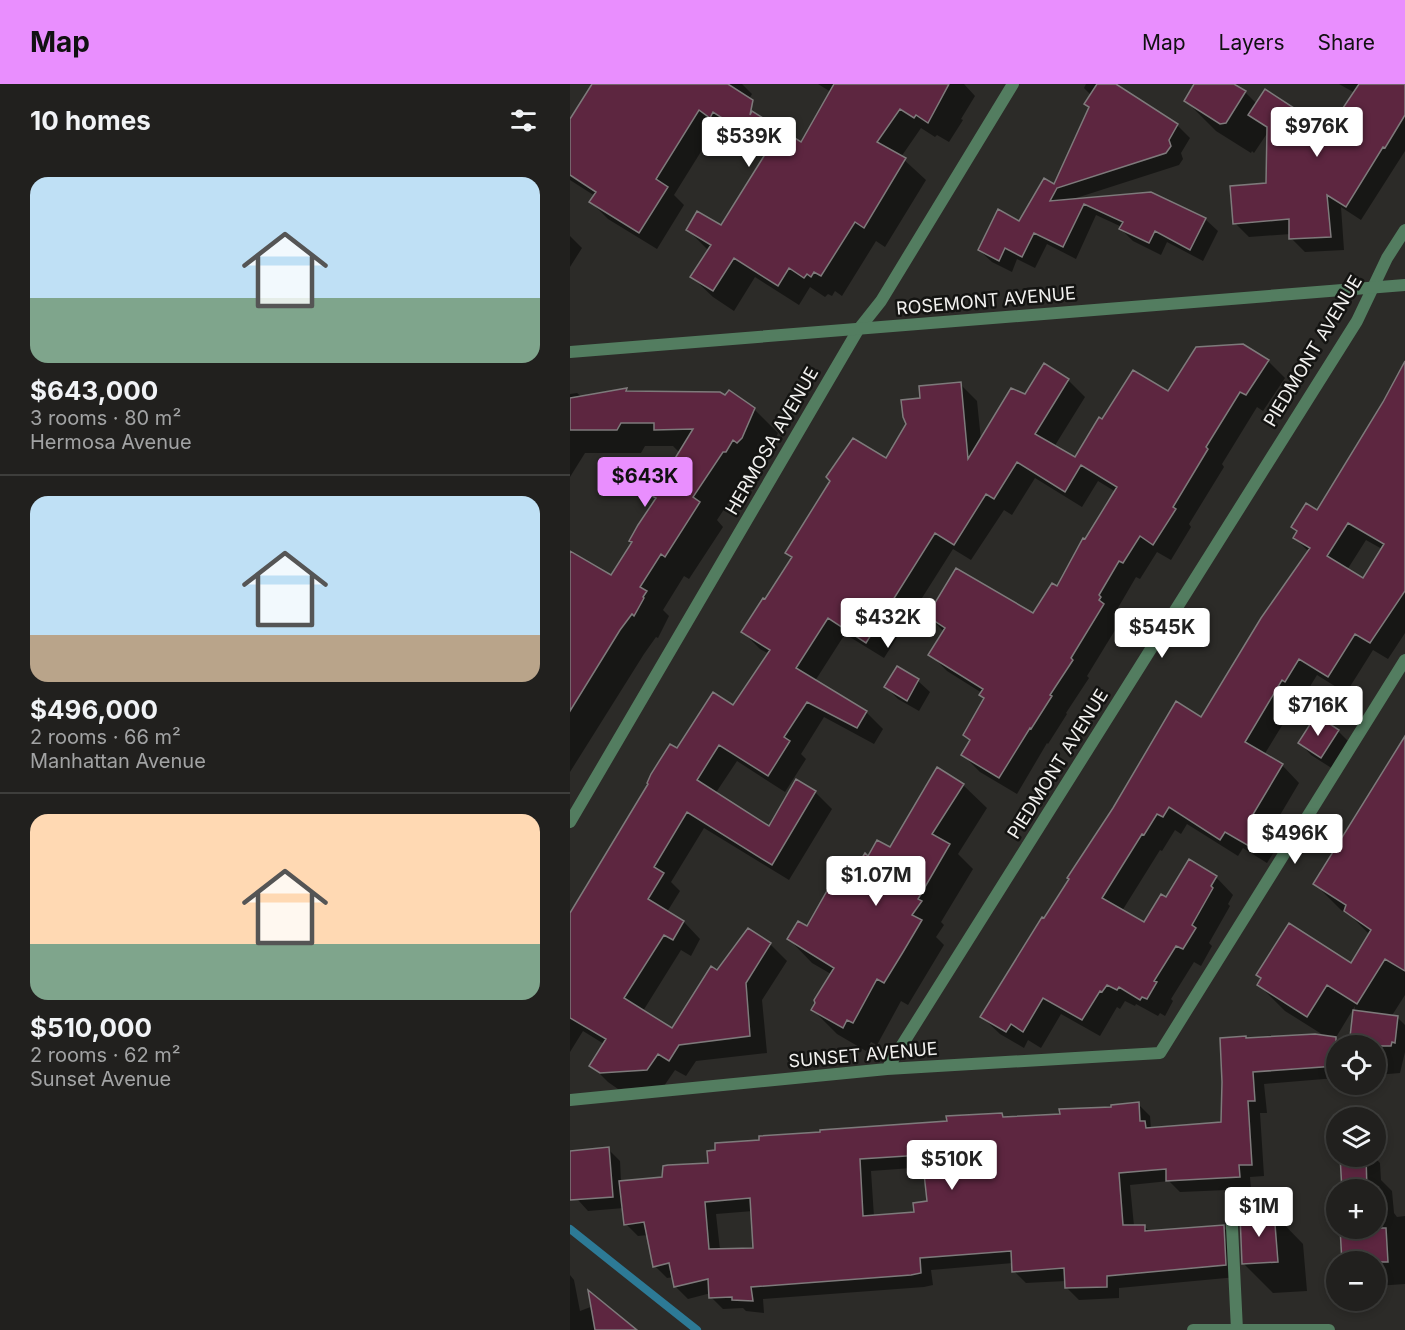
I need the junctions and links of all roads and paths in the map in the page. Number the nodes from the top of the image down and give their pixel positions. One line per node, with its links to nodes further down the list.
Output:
1 (1013, 84): 5 (street, HERMOSA AVENUE)
2 (1405, 230): 4 (street, PIEDMONT AVENUE)
3 (1405, 285): 4 (street, ROSEMONT AVENUE)
4 (1373, 287): 5 (street, ROSEMONT AVENUE); 9 (street, PIEDMONT AVENUE)
5 (858, 330): 6 (street, ROSEMONT AVENUE); 8 (street, HERMOSA AVENUE)
6 (570, 352)
7 (1405, 660): 9 (street, SUNSET AVENUE)
8 (570, 822)
9 (887, 1069): 10 (street, SUNSET AVENUE)
10 (570, 1100)
11 (1231, 1206): 13 (street)
12 (1193, 1330): 13 (street)
13 (1237, 1330): 14 (street)
14 (1329, 1330)

